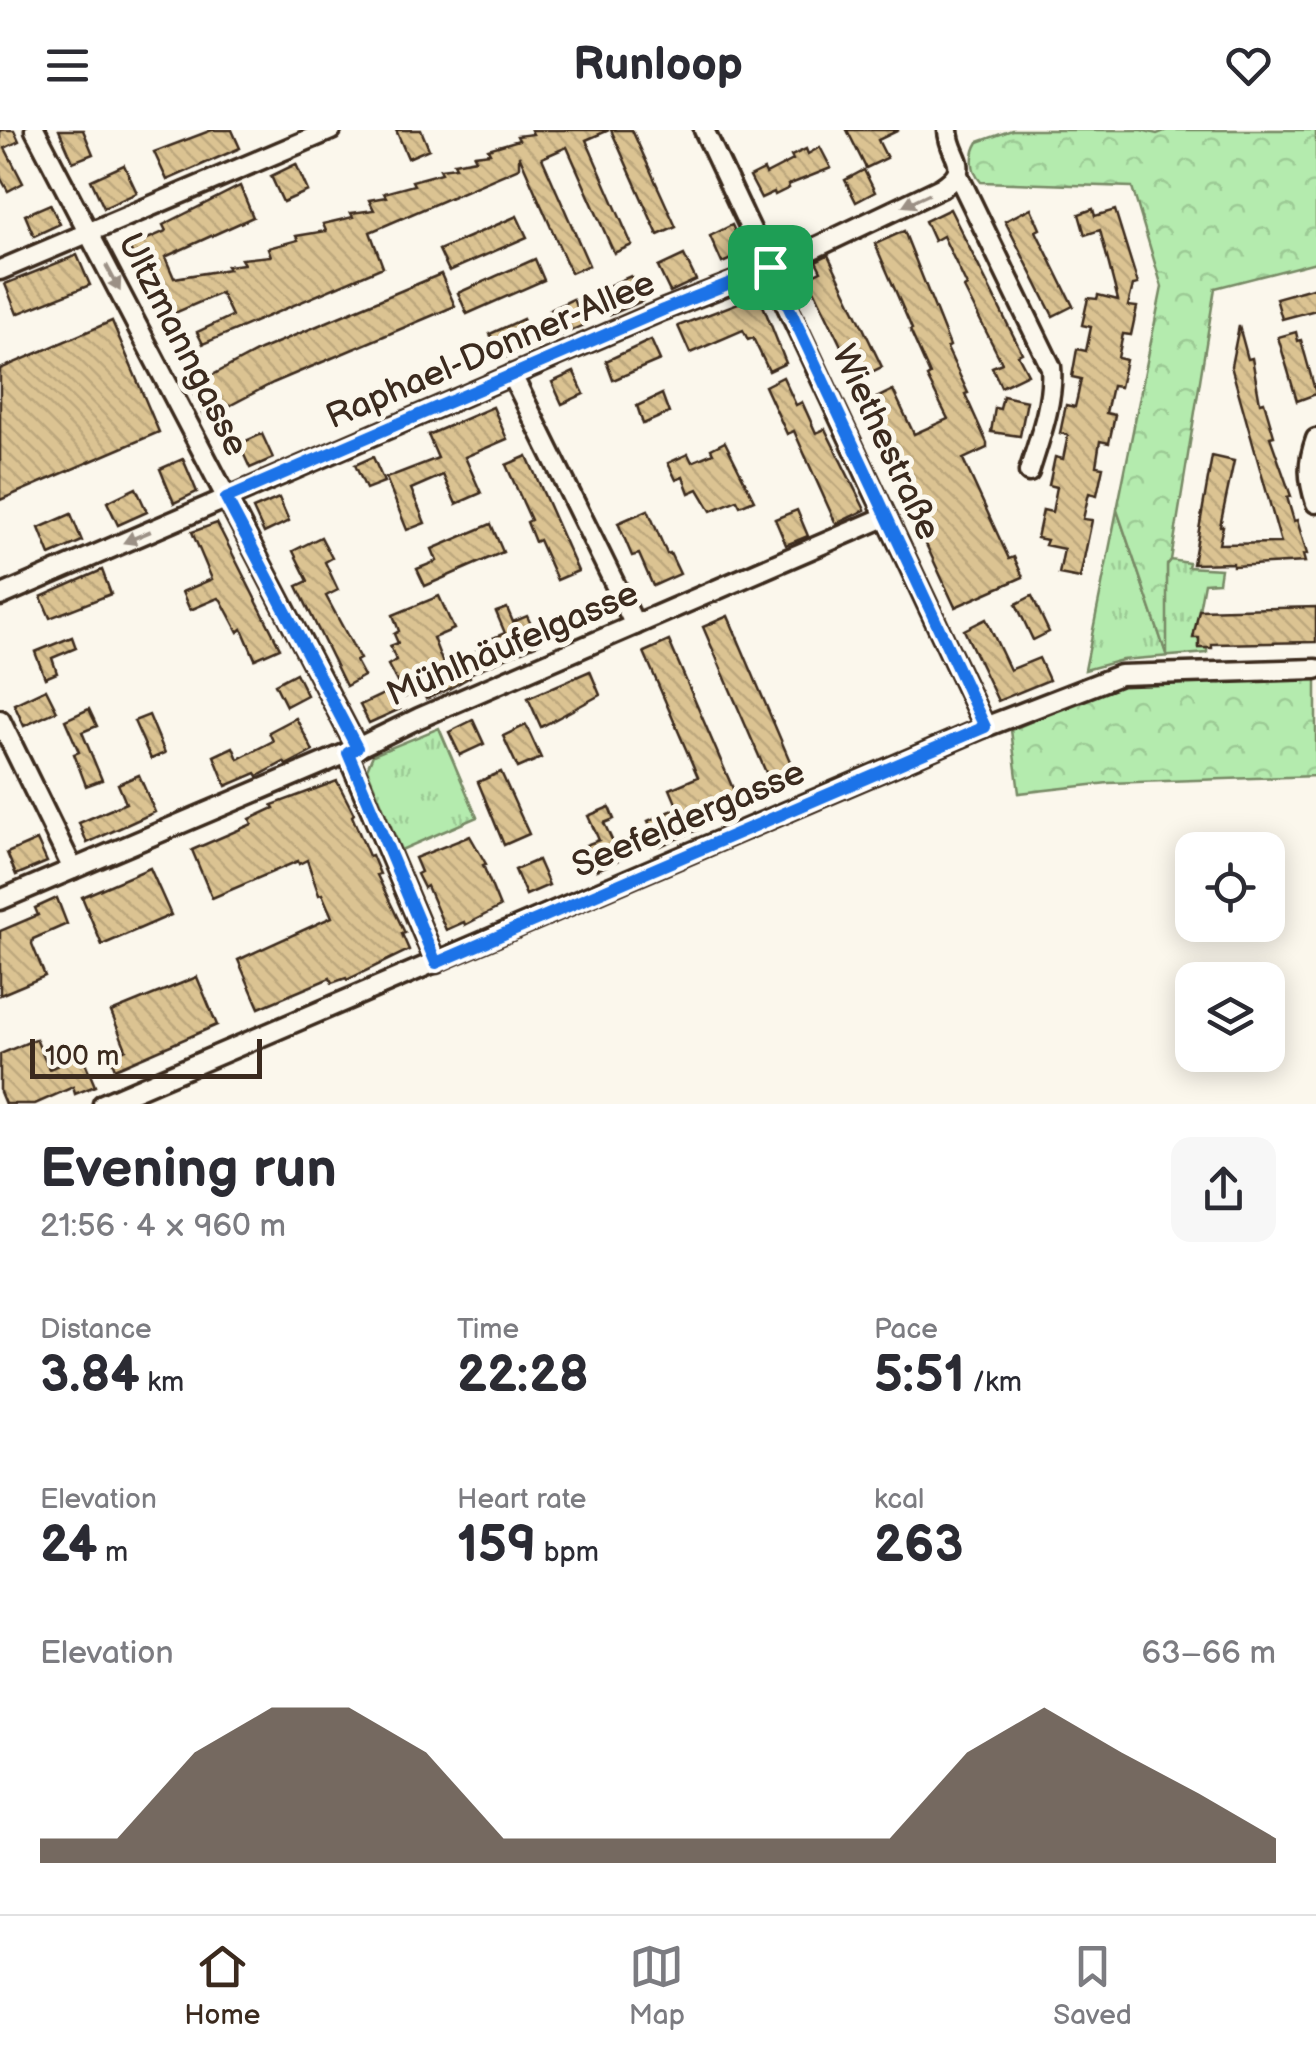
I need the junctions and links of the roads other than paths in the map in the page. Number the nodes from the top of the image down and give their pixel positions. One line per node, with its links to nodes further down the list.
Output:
1 (36, 130): 6 (street, Ultzmanngasse)
2 (331, 130): 6 (street)
3 (704, 130): 7 (street, Wiethestraße)
4 (948, 130): 5 (street)
5 (958, 175): 7 (street, Raphael-Donner-Allee, one-way to 7); 11 (street)
6 (89, 233): 8 (street); 12 (street, Ultzmanngasse, one-way to 12)
7 (770, 267): 9 (street, Raphael-Donner-Allee); 14 (street, Wiethestraße)
8 (0, 270)
9 (512, 375): 12 (street, Raphael-Donner-Allee); 16 (street)
10 (1316, 439): 13 (street)
11 (1029, 472)
12 (226, 498): 15 (street, Raphael-Donner-Allee, one-way to 15); 20 (street, Ultzmanngasse)
13 (1316, 503)
14 (886, 517): 16 (street, Mühlhäufelgasse); 19 (street, Wiethestraße)
15 (0, 596)
16 (635, 625): 20 (street, Mühlhäufelgasse)
17 (1316, 669): 19 (street, Seefeldergasse)
18 (0, 720): 21 (street)
19 (985, 727): 23 (street, Seefeldergasse)
20 (352, 750): 21 (street, Mühlhäufelgasse); 23 (street, Ultzmanngasse)
21 (74, 869): 22 (street, Mühlhäufelgasse)
22 (0, 900)
23 (436, 963): 24 (street, Seefeldergasse)
24 (103, 1104)

